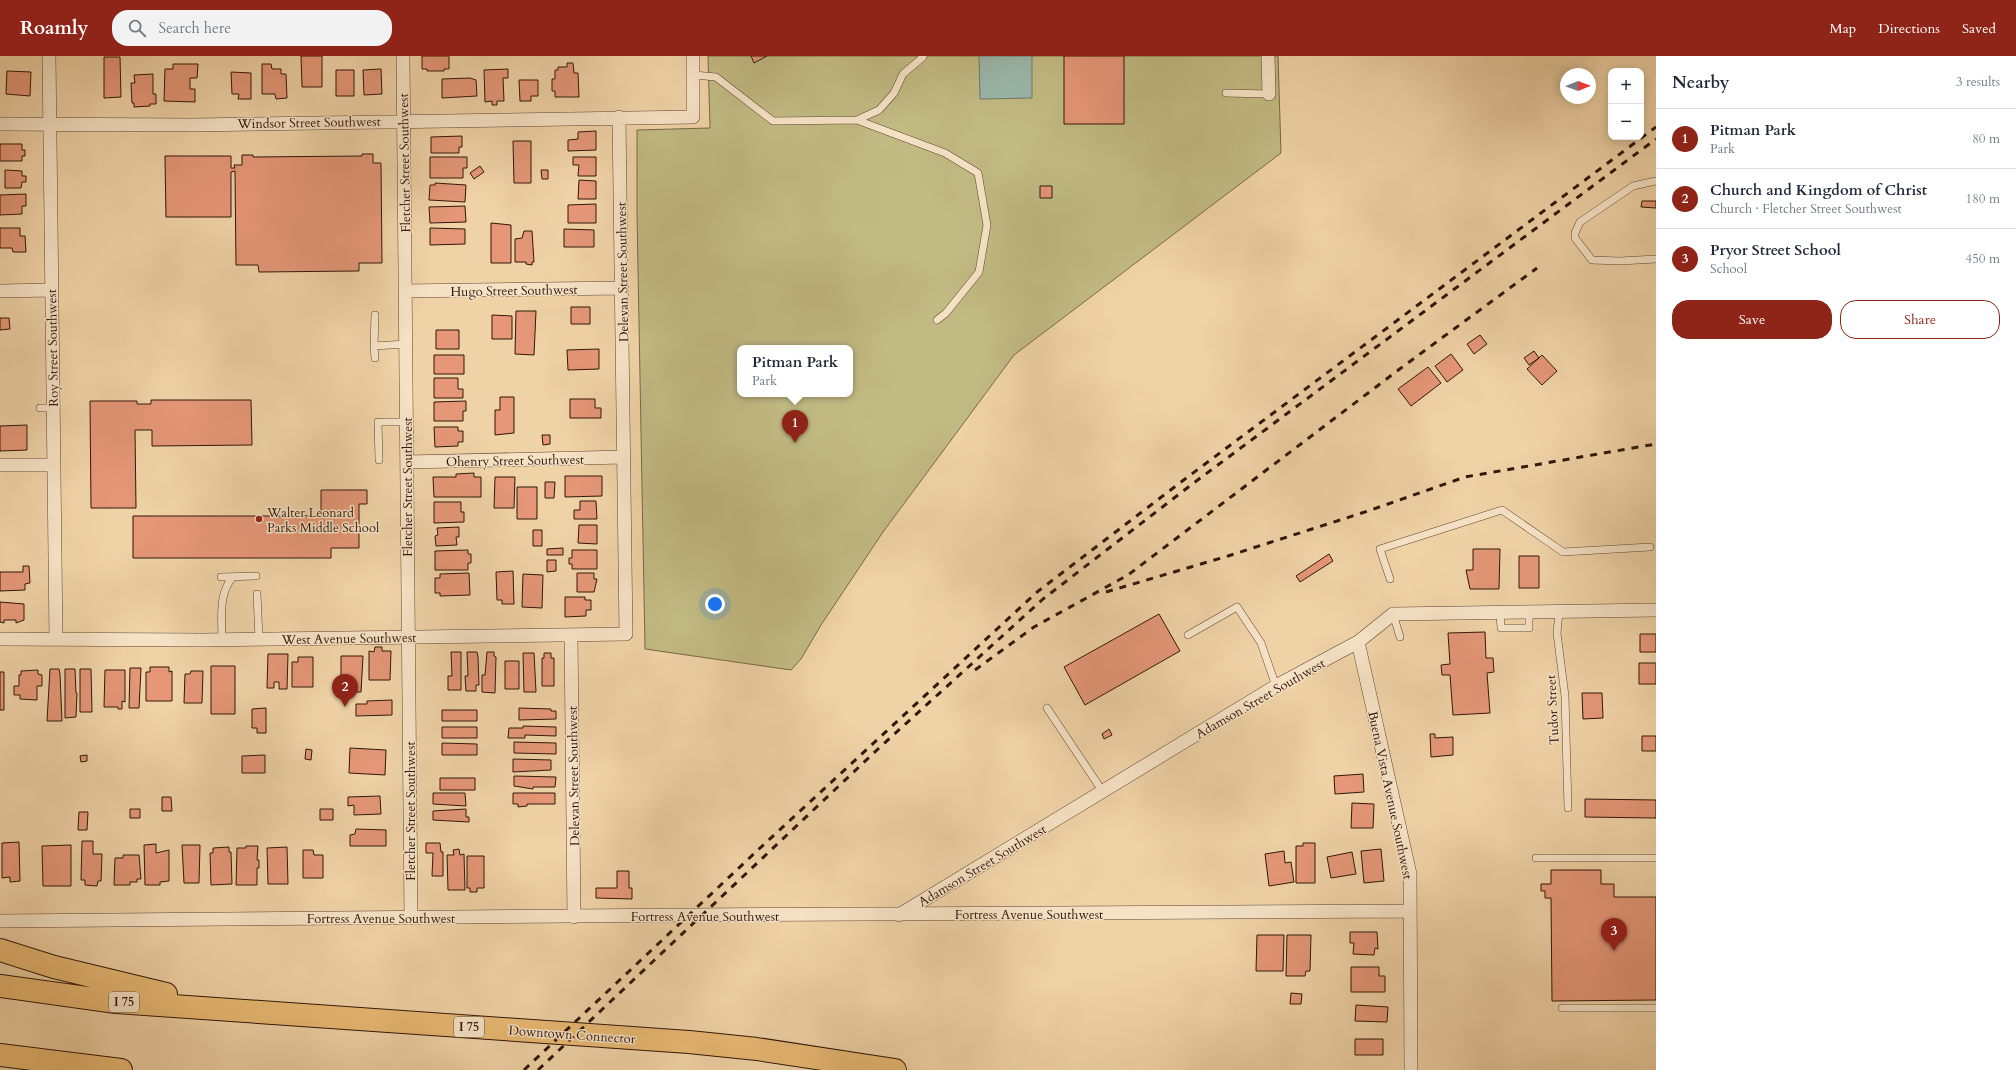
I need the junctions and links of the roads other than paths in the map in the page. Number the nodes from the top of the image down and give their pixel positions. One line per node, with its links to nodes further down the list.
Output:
1 (49, 56): 13 (street, Roy Street Southwest)
2 (403, 56): 11 (street, Fletcher Street Southwest)
3 (693, 56): 6 (street)
4 (1268, 56): 8 (street)
5 (923, 57): 10 (lane)
6 (694, 75): 9 (street); 10 (lane)
7 (1226, 93): 8 (lane)
8 (1269, 94)
9 (619, 117): 11 (street, Windsor Street Southwest); 16 (street, Delevan Street Southwest)
10 (857, 120): 21 (lane)
11 (404, 121): 13 (street, Windsor Street Southwest); 19 (street, Fletcher Street Southwest)
12 (0, 124): 13 (street, Windsor Street Southwest)
13 (50, 124): 17 (street, Roy Street Southwest)
14 (1656, 181): 15 (lane)
15 (1656, 259)
16 (622, 288): 19 (street, Hugo Street Southwest); 28 (street, Delevan Street Southwest)
17 (51, 290): 18 (street); 26 (street, Roy Street Southwest)
18 (0, 291)
19 (405, 291): 22 (street, Fletcher Street Southwest)
20 (375, 315): 23 (lane)
21 (937, 320)
22 (406, 344): 23 (lane); 27 (street, Fletcher Street Southwest)
23 (374, 346): 24 (lane)
24 (374, 358)
25 (40, 408): 26 (lane)
26 (53, 408): 32 (street, Roy Street Southwest)
27 (406, 422): 29 (lane); 30 (street, Fletcher Street Southwest)
28 (624, 457): 30 (street, Ohenry Street Southwest); 34 (street, Delevan Street Southwest)
29 (379, 460)
30 (407, 462): 45 (street, Fletcher Street Southwest)
31 (0, 465): 32 (street)
32 (54, 465): 48 (street, Roy Street Southwest)
33 (1650, 547): 38 (lane)
34 (625, 562): 43 (street, West Avenue Southwest)
35 (256, 576): 37 (lane)
36 (221, 577): 37 (lane)
37 (233, 577): 50 (lane)
38 (1390, 579)
39 (257, 594): 49 (lane)
40 (1656, 610): 41 (street)
41 (1559, 612): 42 (street); 55 (lane, Tudor Street)
42 (1393, 614): 46 (lane); 51 (street, Adamson Street Southwest)
43 (571, 635): 45 (street, West Avenue Southwest); 60 (street, Delevan Street Southwest)
44 (1188, 635): 52 (lane)
45 (408, 637): 49 (street, West Avenue Southwest); 61 (street, Fletcher Street Southwest)
46 (1400, 637)
47 (0, 639): 48 (street, West Avenue Southwest)
48 (56, 639): 50 (street, West Avenue Southwest)
49 (258, 639): 50 (street, West Avenue Southwest)
50 (222, 640)
51 (1358, 642): 52 (street, Adamson Street Southwest); 58 (street, Buena Vista Avenue Southwest)
52 (1276, 686): 54 (street, Adamson Street Southwest)
53 (1047, 708): 54 (lane)
54 (1102, 792): 59 (street, Adamson Street Southwest)
55 (1568, 808)
56 (1536, 858): 57 (lane)
57 (1656, 858)
58 (1410, 911): 59 (street, Fortress Avenue Southwest); 71 (street, Buena Vista Avenue Southwest)
59 (899, 915): 60 (street, Fortress Avenue Southwest)
60 (574, 917): 61 (street, Fortress Avenue Southwest)
61 (411, 918): 62 (street, Fortress Avenue Southwest)
62 (0, 921)
63 (0, 950): 67 (highway)
64 (0, 986): 67 (highway, I 75)
65 (1562, 1008): 66 (lane)
66 (1656, 1008)
67 (249, 1012): 70 (highway, Downtown Connector / I 75)
68 (0, 1055): 69 (highway)
69 (121, 1070)
70 (894, 1070)
71 (1411, 1070)

